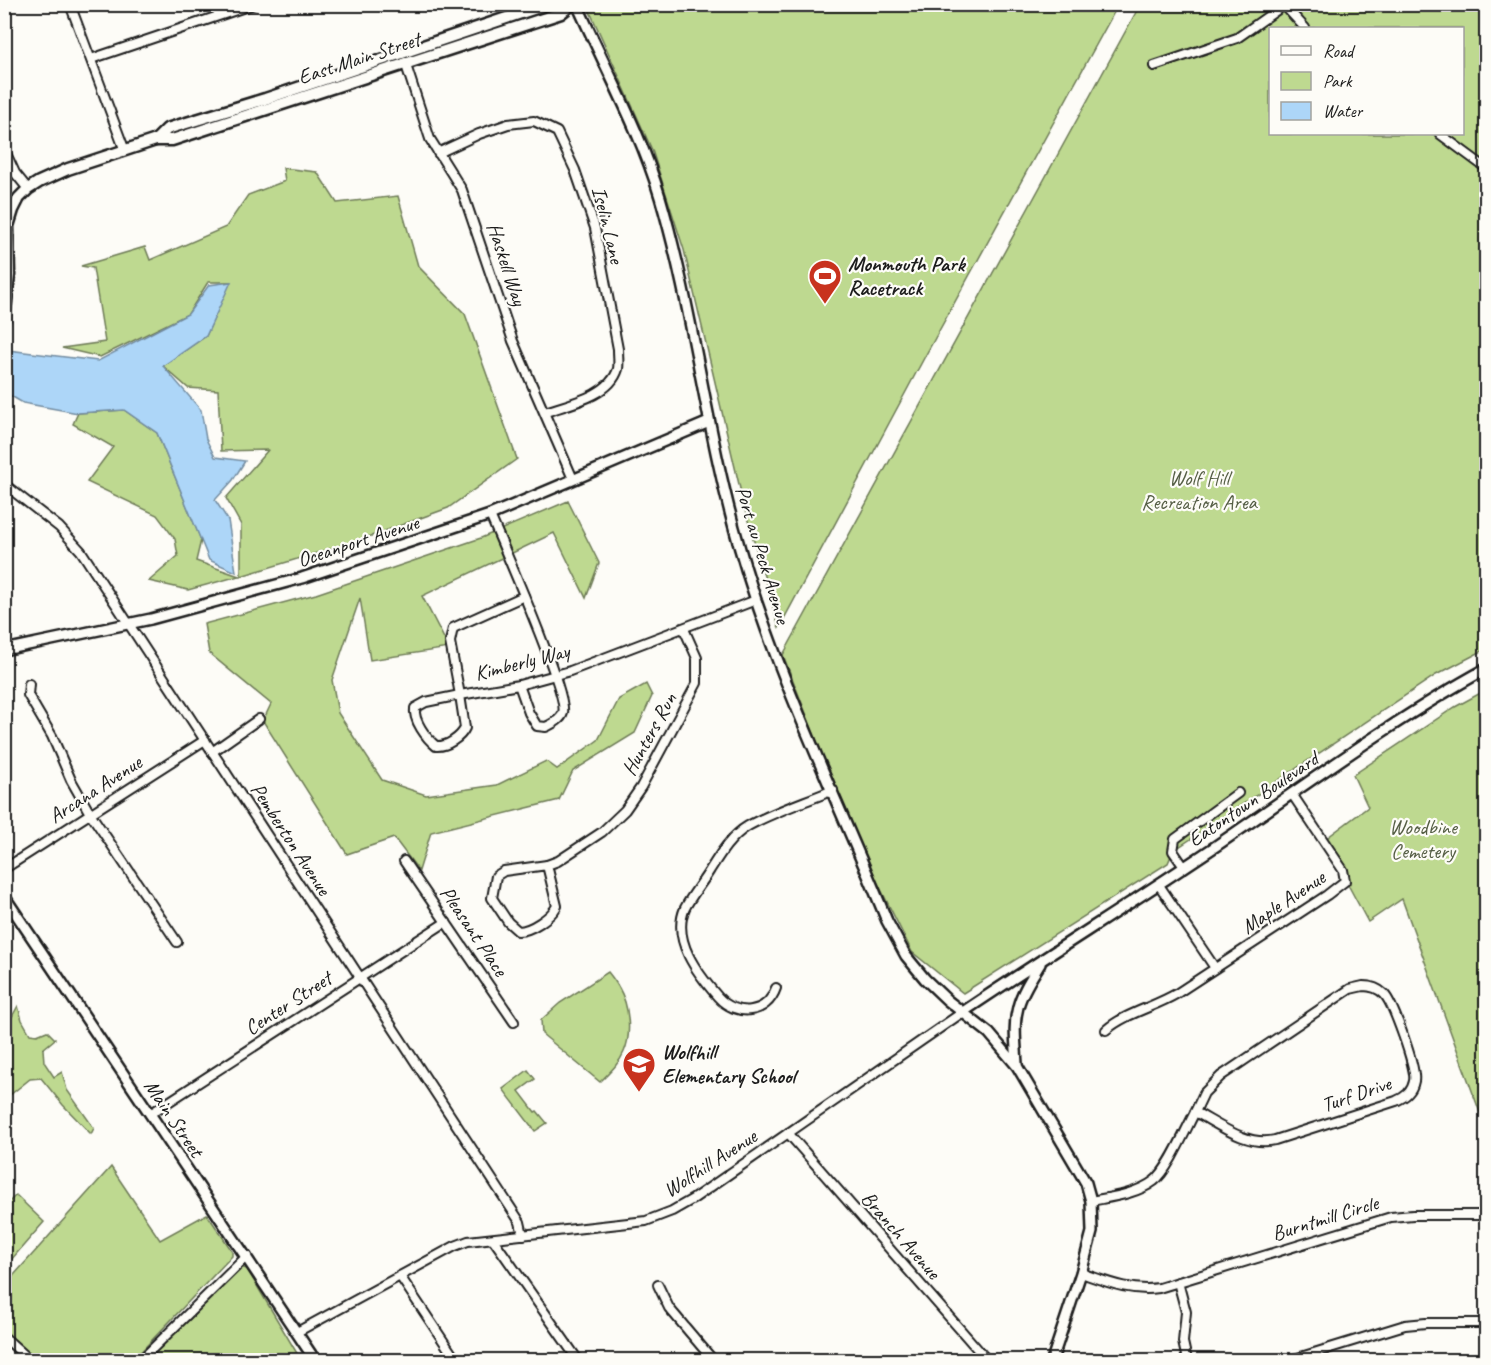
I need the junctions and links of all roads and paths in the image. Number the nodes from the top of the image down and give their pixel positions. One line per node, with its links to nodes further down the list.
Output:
1 (254, 4): 8 (street)
2 (548, 4): 12 (main road, East Main Street)
3 (572, 4): 9 (main road, East Main Street)
4 (577, 4): 21 (street, Port au Peck Avenue)
5 (1283, 5): 7 (street); 10 (street)
6 (71, 7): 8 (street)
7 (1304, 27)
8 (90, 59): 14 (street)
9 (405, 62): 12 (main road, East Main Street); 15 (street, Haskell Way)
10 (1154, 66)
11 (1441, 135): 16 (street)
12 (156, 140): 14 (main road, East Main Street)
13 (4, 149): 17 (street)
14 (124, 151): 17 (main road, East Main Street)
15 (438, 153): 20 (street, Haskell Way); 20 (street, Iselin Lane)
16 (1486, 168)
17 (28, 189): 18 (main road)
18 (7, 274): 19 (main road)
19 (4, 320)
20 (546, 412): 22 (street, Haskell Way)
21 (709, 422): 22 (street, Oceanport Avenue); 26 (street, Port au Peck Avenue)
22 (573, 479): 24 (street, Oceanport Avenue)
23 (4, 484): 27 (street, Pemberton Avenue)
24 (490, 514): 25 (street); 27 (street, Oceanport Avenue)
25 (524, 596): 31 (street); 34 (street, Kimberly Way)
26 (756, 600): 28 (street, Kimberly Way); 38 (street, Port au Peck Avenue)
27 (128, 624): 29 (street, Oceanport Avenue); 36 (street, Pemberton Avenue)
28 (684, 629): 31 (street, Kimberly Way); 43 (street, Hunters Run)
29 (4, 650)
30 (1486, 669): 40 (street, Eatontown Boulevard)
31 (554, 675): 33 (street, Kimberly Way); 33 (street)
32 (29, 684): 41 (street)
33 (519, 685): 34 (street, Kimberly Way)
34 (460, 695): 34 (street)
35 (259, 720): 37 (street)
36 (205, 740): 37 (street, Pemberton Avenue); 41 (street, Arcana Avenue)
37 (212, 752): 52 (street, Pemberton Avenue)
38 (832, 790): 53 (street); 54 (street, Port au Peck Avenue)
39 (1238, 793): 44 (street)
40 (1292, 794): 44 (street, Eatontown Boulevard); 51 (street, Maple Avenue)
41 (91, 813): 45 (street, Arcana Avenue); 49 (street)
42 (404, 861): 48 (street, Pleasant Place)
43 (547, 865): 43 (street)
44 (1184, 867): 46 (street, Eatontown Boulevard)
45 (4, 869)
46 (1159, 885): 50 (street, Eatontown Boulevard); 51 (street)
47 (4, 896): 59 (street, Main Street)
48 (446, 922): 52 (street, Center Street); 55 (street, Pleasant Place)
49 (177, 942)
50 (1041, 962): 54 (street, Wolfhill Avenue); 57 (street)
51 (1215, 968): 56 (street)
52 (360, 978): 59 (street, Center Street); 63 (street, Pemberton Avenue)
53 (776, 988)
54 (963, 1012): 57 (street, Port au Peck Avenue); 60 (street, Wolfhill Avenue)
55 (513, 1022)
56 (1106, 1030)
57 (1017, 1066): 61 (street)
58 (1195, 1112): 58 (street, Turf Drive); 61 (street, Turf Drive)
59 (150, 1114): 65 (street, Main Street)
60 (788, 1133): 63 (street, Wolfhill Avenue); 79 (street, Branch Avenue)
61 (1091, 1201): 66 (street)
62 (1486, 1215): 68 (street, Burntmill Circle)
63 (523, 1234): 64 (street, Wolfhill Avenue)
64 (493, 1239): 67 (street, Wolfhill Avenue); 77 (street)
65 (247, 1256): 71 (street, Main Street); 74 (street)
66 (1081, 1273): 68 (street, Burntmill Circle); 80 (street)
67 (400, 1276): 71 (street, Wolfhill Avenue); 76 (street)
68 (1178, 1282): 81 (street)
69 (658, 1285): 78 (street)
70 (1486, 1323): 82 (street)
71 (297, 1332): 75 (street, Main Street)
72 (4, 1337): 73 (street)
73 (30, 1360)
74 (141, 1360)
75 (315, 1360)
76 (456, 1360)
77 (578, 1360)
78 (713, 1360)
79 (987, 1360)
80 (1052, 1360)
81 (1187, 1360)
82 (1293, 1360)

